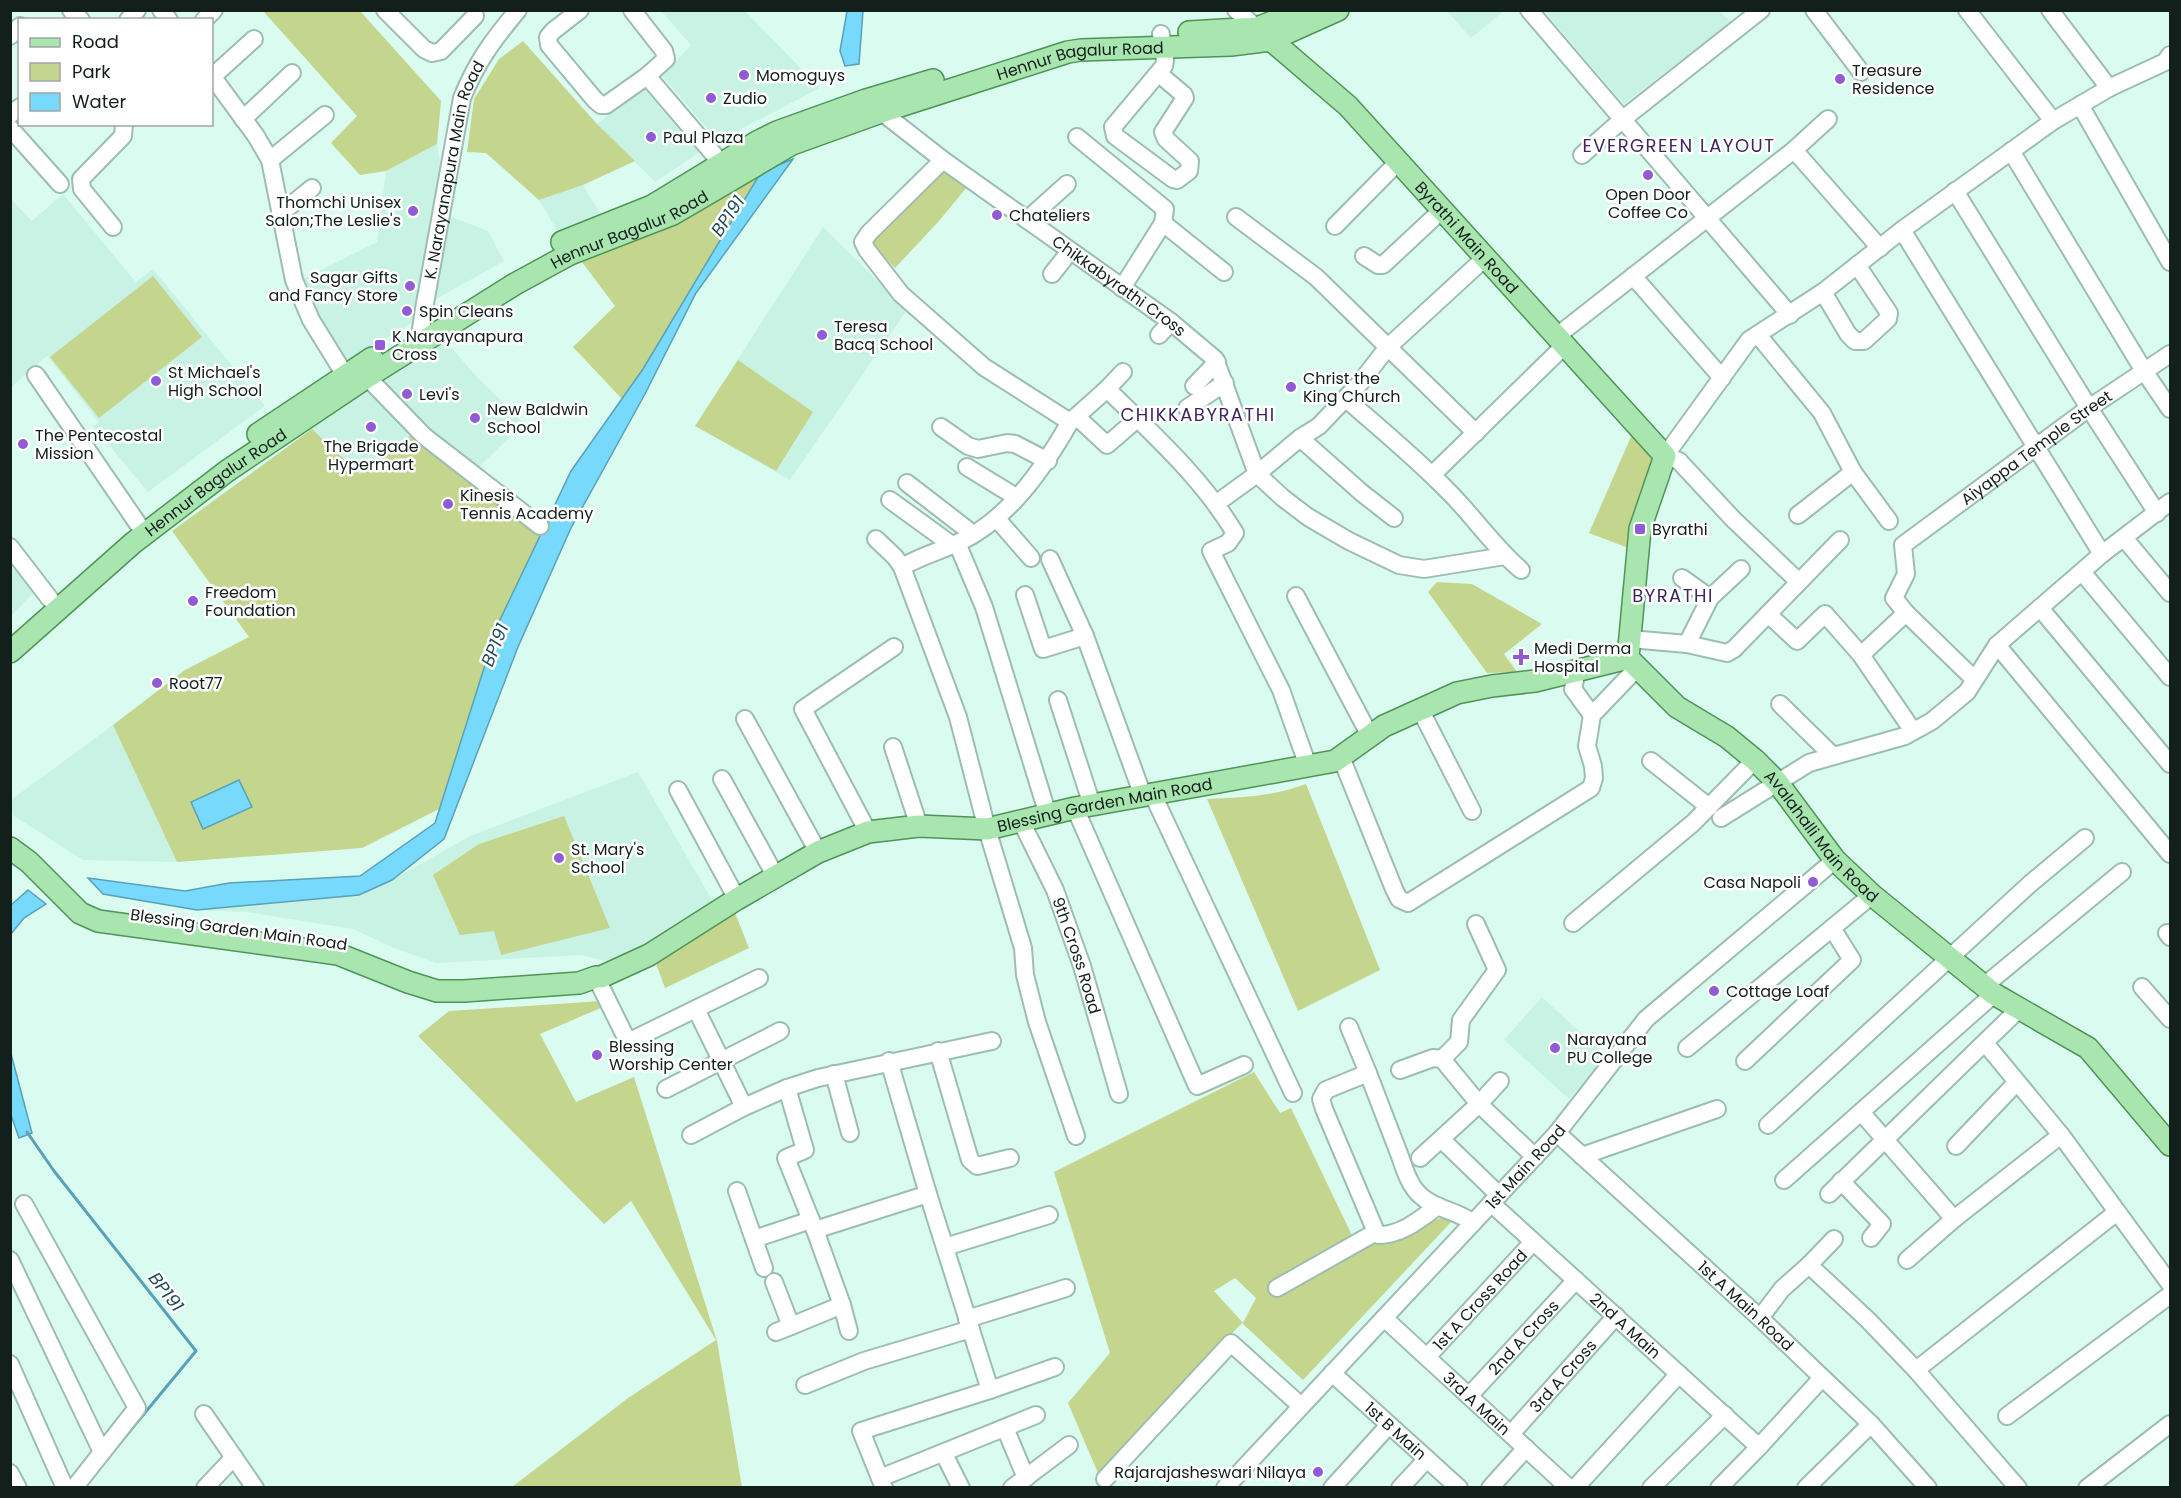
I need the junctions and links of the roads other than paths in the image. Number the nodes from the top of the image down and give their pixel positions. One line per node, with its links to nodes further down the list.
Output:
1 (385, 10): 13 (street)
2 (518, 10): 15 (street, K. Narayanapura Main Road)
3 (580, 10): 23 (street)
4 (632, 10): 23 (street)
5 (1236, 10): 14 (street)
6 (1303, 10): 14 (main road, Hennur Bagalur Road)
7 (1338, 10): 14 (main road, Hennur Bagalur Road)
8 (1529, 10): 30 (street)
9 (1761, 10): 30 (street)
10 (1814, 10): 19 (street)
11 (1967, 10): 32 (street)
12 (2050, 10): 25 (street)
13 (472, 14): 15 (street)
14 (1264, 34): 17 (main road, Hennur Bagalur Road); 42 (main road, Byrathi Main Road)
15 (495, 37): 70 (street, K. Narayanapura Main Road)
16 (254, 39): 22 (street)
17 (1162, 41): 21 (street); 27 (main road, Hennur Bagalur Road)
18 (2169, 63): 25 (street)
19 (1862, 72)
20 (292, 73): 29 (street)
21 (1158, 73): 21 (street)
22 (213, 76)
23 (647, 76): 43 (street)
24 (213, 78): 29 (street)
25 (2109, 88): 26 (street)
26 (2080, 105): 32 (street); 61 (street)
27 (874, 106): 35 (main road, Hennur Bagalur Road); 35 (main road, Hennur Bagalur Road); 41 (street, Chikkabyrathi Cross)
28 (325, 115): 40 (street)
29 (243, 119): 40 (street)
30 (1623, 119): 39 (street); 51 (street)
31 (1828, 119): 37 (street)
32 (2053, 121): 38 (street)
33 (124, 126): 55 (street)
34 (10, 128): 44 (street)
35 (806, 131): 43 (main road, Hennur Bagalur Road); 70 (main road, Hennur Bagalur Road)
36 (1077, 137): 53 (street)
37 (1794, 150): 51 (street); 57 (street)
38 (2011, 151): 47 (street); 77 (street)
39 (1582, 155)
40 (270, 160): 49 (street)
41 (943, 160): 52 (street, Chikkabyrathi Cross); 91 (street)
42 (1400, 161): 48 (main road, Byrathi Main Road); 54 (street)
43 (722, 164): 70 (main road, Hennur Bagalur Road)
44 (60, 184)
45 (1067, 184): 52 (street)
46 (312, 188): 49 (street)
47 (1955, 191): 56 (street); 88 (street)
48 (1443, 209): 59 (street); 60 (main road, Byrathi Main Road)
49 (280, 214): 80 (street)
50 (1236, 217): 74 (street)
51 (1707, 218): 65 (street); 68 (street)
52 (1027, 220): 58 (street, Chikkabyrathi Cross)
53 (1163, 223): 63 (street); 66 (street)
54 (1335, 226)
55 (113, 227)
56 (1902, 230): 57 (street); 95 (street)
57 (1880, 248): 62 (street)
58 (1070, 251): 64 (street); 66 (street, Chikkabyrathi Cross)
59 (1364, 256)
60 (1486, 256): 73 (main road, Byrathi Main Road); 74 (street)
61 (2170, 262)
62 (1857, 266): 67 (street); 67 (street)
63 (1224, 272)
64 (1052, 274)
65 (1633, 276): 73 (street); 82 (street)
66 (1122, 288): 69 (street, Chikkabyrathi Cross)
67 (1823, 292): 68 (street)
68 (1790, 315): 72 (street)
69 (1171, 322): 71 (street); 76 (street, Chikkabyrathi Cross)
70 (420, 335): 80 (main road, Hennur Bagalur Road); 81 (main road, Hennur Bagalur Road)
71 (1159, 335)
72 (1758, 335): 82 (street); 99 (street)
73 (1561, 341): 93 (street); 96 (main road, Byrathi Main Road)
74 (1388, 348): 86 (street); 93 (street)
75 (2170, 354): 77 (street, Aiyappa Temple Street)
76 (1217, 362): 83 (street, Chikkabyrathi Cross); 84 (street)
77 (2144, 371): 88 (street, Aiyappa Temple Street); 89 (street)
78 (1123, 372): 85 (street)
79 (36, 375): 111 (street)
80 (345, 375): 111 (main road, Hennur Bagalur Road)
81 (367, 377): 112 (street); 142 (main road, Hennur Bagalur Road)
82 (1722, 378): 96 (street)
83 (1225, 383): 87 (street); 100 (street, Chikkabyrathi Cross)
84 (1194, 386)
85 (1107, 389): 90 (street); 91 (street)
86 (1346, 399): 94 (street); 101 (street)
87 (1187, 408)
88 (2089, 408): 95 (street, Aiyappa Temple Street); 106 (street)
89 (2170, 409)
90 (1137, 418): 91 (street); 105 (street)
91 (1074, 419): 97 (street)
92 (941, 427): 97 (street)
93 (1476, 433): 101 (street)
94 (1300, 438): 100 (street); 108 (street)
95 (2037, 447): 119 (street); 135 (street, Aiyappa Temple Street)
96 (1665, 456): 128 (street); 143 (main road)
97 (1048, 461): 103 (street)
98 (967, 466): 103 (street)
99 (1853, 472): 107 (street); 110 (street)
100 (1257, 474): 105 (street); 120 (street)
101 (1432, 474): 120 (street)
102 (907, 483): 113 (street)
103 (1016, 497): 109 (street)
104 (890, 500): 117 (street)
105 (1217, 503): 161 (street)
106 (2166, 508): 114 (street)
107 (1798, 515)
108 (1394, 518)
109 (997, 519): 113 (street); 121 (street)
110 (1888, 521)
111 (138, 524): 133 (main road, Hennur Bagalur Road)
112 (540, 526)
113 (973, 534): 117 (street)
114 (2124, 538): 119 (street); 129 (street)
115 (876, 539): 123 (street)
116 (1840, 540): 128 (street)
117 (954, 544): 123 (street); 169 (street)
118 (10, 548): 133 (street)
119 (2102, 554): 126 (street)
120 (1505, 556): 125 (street)
121 (1031, 558)
122 (1050, 559): 138 (street)
123 (902, 567): 172 (street)
124 (1741, 569): 132 (street)
125 (1521, 570)
126 (2082, 572): 134 (street); 146 (street)
127 (1682, 578): 132 (street)
128 (1799, 582): 136 (street)
129 (2170, 593)
130 (1025, 595): 138 (street)
131 (1296, 596): 154 (street)
132 (1710, 598): 139 (street)
133 (50, 599): 137 (main road, Hennur Bagalur Road)
134 (2040, 608): 140 (street); 160 (street)
135 (1906, 613): 144 (street); 147 (street)
136 (1768, 614): 139 (street); 144 (street)
137 (10, 634)
138 (1085, 636): 165 (street)
139 (1687, 644): 143 (street)
140 (1997, 645): 147 (street); 178 (street)
141 (894, 647): 174 (street)
142 (10, 651)
143 (1632, 655): 145 (main road, Blessing Garden Main Road); 151 (street); 158 (main road, Avalahalli Main Road)
144 (1861, 655): 153 (street)
145 (1577, 670): 150 (main road, Blessing Garden Main Road); 151 (street)
146 (2170, 676)
147 (1974, 679): 153 (street)
148 (1058, 700): 166 (street)
149 (1780, 704): 156 (street)
150 (1420, 709): 154 (main road, Blessing Garden Main Road); 167 (street)
151 (1592, 715): 157 (street)
152 (745, 719): 177 (street)
153 (1913, 731): 156 (street)
154 (1370, 736): 157 (main road, Blessing Garden Main Road)
155 (893, 747): 171 (street)
156 (1833, 756): 163 (street)
157 (1341, 757): 161 (main road, Blessing Garden Main Road)
158 (1755, 760): 163 (main road, Avalahalli Main Road); 168 (street)
159 (1651, 761): 168 (street)
160 (2170, 764)
161 (1308, 766): 165 (main road, Blessing Garden Main Road)
162 (722, 779): 181 (street)
163 (1777, 782): 168 (street); 179 (main road, Avalahalli Main Road)
164 (678, 790): 184 (street)
165 (1148, 796): 166 (main road, Blessing Garden Main Road); 214 (street)
166 (1084, 807): 169 (main road, Blessing Garden Main Road); 206 (street)
167 (1472, 812)
168 (1715, 812): 185 (street)
169 (1048, 815): 170 (main road, Blessing Garden Main Road)
170 (1022, 821): 172 (main road, Blessing Garden Main Road); 215 (street, 9th Cross Road)
171 (919, 826): 172 (main road, Blessing Garden Main Road); 174 (main road, Blessing Garden Main Road)
172 (987, 829): 225 (street)
173 (10, 832): 182 (main road, Blessing Garden Main Road)
174 (868, 832): 177 (main road, Blessing Garden Main Road)
175 (2085, 838): 188 (street)
176 (10, 848): 182 (main road, Blessing Garden Main Road)
177 (818, 852): 181 (main road, Blessing Garden Main Road)
178 (2170, 854)
179 (1835, 860): 183 (main road, Avalahalli Main Road); 222 (street, 1st Main Road)
180 (2122, 872): 192 (street)
181 (776, 877): 184 (main road, Blessing Garden Main Road)
182 (67, 890): 189 (main road, Blessing Garden Main Road)
183 (1872, 895): 187 (street); 188 (main road, Avalahalli Main Road)
184 (737, 899): 189 (main road, Blessing Garden Main Road)
185 (1573, 923)
186 (1476, 924): 202 (street)
187 (1832, 928): 200 (street); 204 (street)
188 (1948, 958): 192 (main road, Avalahalli Main Road); 220 (street)
189 (596, 977): 194 (street)
190 (759, 978): 194 (street)
191 (2142, 987): 195 (street)
192 (1989, 990): 193 (main road, Avalahalli Main Road); 219 (street)
193 (2020, 1008): 199 (street); 228 (main road, Avalahalli Main Road)
194 (696, 1009): 203 (street)
195 (2170, 1019)
196 (1349, 1027): 209 (street)
197 (780, 1031): 203 (street)
198 (992, 1041): 201 (street)
199 (1985, 1043): 211 (street); 227 (street)
200 (1687, 1048)
201 (938, 1051): 205 (street); 232 (street)
202 (1442, 1059): 207 (street); 216 (street)
203 (721, 1061): 213 (street); 217 (street)
204 (1745, 1061)
205 (888, 1062): 208 (street); 236 (street)
206 (1244, 1065)
207 (1400, 1070)
208 (834, 1074): 212 (street); 221 (street)
209 (1368, 1074): 239 (street); 245 (street)
210 (1500, 1081): 216 (street)
211 (2017, 1082): 224 (street); 229 (street)
212 (787, 1088): 217 (street); 244 (street)
213 (666, 1089)
214 (1293, 1093)
215 (1119, 1094)
216 (1479, 1104): 226 (street); 231 (street)
217 (744, 1107): 223 (street)
218 (1717, 1109): 230 (street)
219 (1861, 1112): 227 (street); 234 (street)
220 (1768, 1125)
221 (850, 1133)
222 (1557, 1133): 230 (street, 1st A Main Road); 231 (street, 1st Main Road)
223 (691, 1135)
224 (2061, 1135): 240 (street); 242 (street)
225 (1076, 1136)
226 (1441, 1139): 233 (street); 237 (street, 2nd A Main)
227 (1885, 1139): 242 (street); 246 (street)
228 (2170, 1145)
229 (1956, 1146)
230 (1582, 1156): 264 (street, 1st A Main Road)
231 (1535, 1157): 237 (street, 1st Main Road)
232 (1010, 1158)
233 (1420, 1158)
234 (1784, 1180)
235 (736, 1191): 247 (street)
236 (928, 1194): 244 (street); 250 (street)
237 (1495, 1199): 243 (street, 1st Main Road); 249 (street, 2nd A Main)
238 (24, 1203): 290 (street)
239 (1438, 1206): 243 (street); 245 (street)
240 (2117, 1212): 257 (street); 270 (street)
241 (1049, 1215): 250 (street)
242 (1954, 1219): 252 (street)
243 (1473, 1222): 263 (street, 1st Main Road)
244 (813, 1225): 247 (street); 261 (street)
245 (1376, 1232): 259 (street)
246 (1871, 1238)
247 (754, 1239): 254 (street)
248 (1834, 1239): 253 (street)
249 (1533, 1242): 255 (street, 2nd A Main); 267 (street, 1st A Cross Road)
250 (945, 1247): 265 (street)
251 (10, 1260): 290 (street)
252 (1907, 1260)
253 (1809, 1265): 264 (street); 270 (street)
254 (764, 1268)
255 (1576, 1280): 262 (street, 2nd A Main); 276 (street, 2nd A Cross)
256 (774, 1282): 261 (street)
257 (2170, 1284)
258 (1066, 1288): 265 (street)
259 (1277, 1288)
260 (2170, 1295): 281 (street)
261 (842, 1305): 266 (street)
262 (1616, 1316): 272 (street, 2nd A Main); 286 (street, 3rd A Cross)
263 (1384, 1318): 267 (street, 3rd A Main); 271 (street, 1st Main Road)
264 (1760, 1318): 273 (street, 1st A Main Road)
265 (969, 1324): 274 (street); 275 (street)
266 (849, 1331)
267 (1426, 1357): 276 (street, 3rd A Main)
268 (10, 1364): 300 (street)
269 (1055, 1367): 275 (street)
270 (1916, 1370): 298 (street)
271 (1332, 1373): 277 (street, 1st Main Road); 284 (street, 1st B Main)
272 (1679, 1374): 280 (street, 2nd A Main); 311 (street)
273 (1822, 1378): 282 (street, 1st A Main Road); 289 (street)
274 (805, 1385)
275 (990, 1390): 296 (street)
276 (1469, 1396): 286 (street, 3rd A Main)
277 (1301, 1406): 295 (street); 305 (street, 1st Main Road)
278 (204, 1414): 292 (street)
279 (1036, 1415): 285 (street)
280 (1725, 1415): 289 (street, 2nd A Main); 312 (street)
281 (2007, 1416)
282 (1871, 1424): 314 (street); 315 (street, 1st A Main Road)
283 (2170, 1424): 316 (street)
284 (1389, 1425): 293 (street, 1st B Main); 306 (street)
285 (1005, 1428): 291 (street); 297 (street)
286 (1511, 1434): 288 (street, 3rd A Main)
287 (1069, 1445): 297 (street)
288 (1526, 1448): 309 (street); 310 (street, 3rd A Main)
289 (1760, 1448): 313 (street)
290 (102, 1452): 301 (street)
291 (944, 1454): 296 (street); 304 (street)
292 (234, 1457): 302 (street); 303 (street)
293 (1427, 1458): 307 (street); 308 (street, 1st B Main)
294 (10, 1473): 299 (street)
295 (1105, 1479)
296 (882, 1483)
297 (1019, 1483)
298 (2014, 1486)
299 (18, 1488)
300 (65, 1488)
301 (74, 1488)
302 (205, 1488)
303 (255, 1488)
304 (960, 1488)
305 (1225, 1488)
306 (1332, 1488)
307 (1400, 1488)
308 (1459, 1488)
309 (1490, 1488)
310 (1569, 1488)
311 (1575, 1488)
312 (1651, 1488)
313 (1719, 1488)
314 (1806, 1488)
315 (1928, 1488)
316 (2087, 1488)

